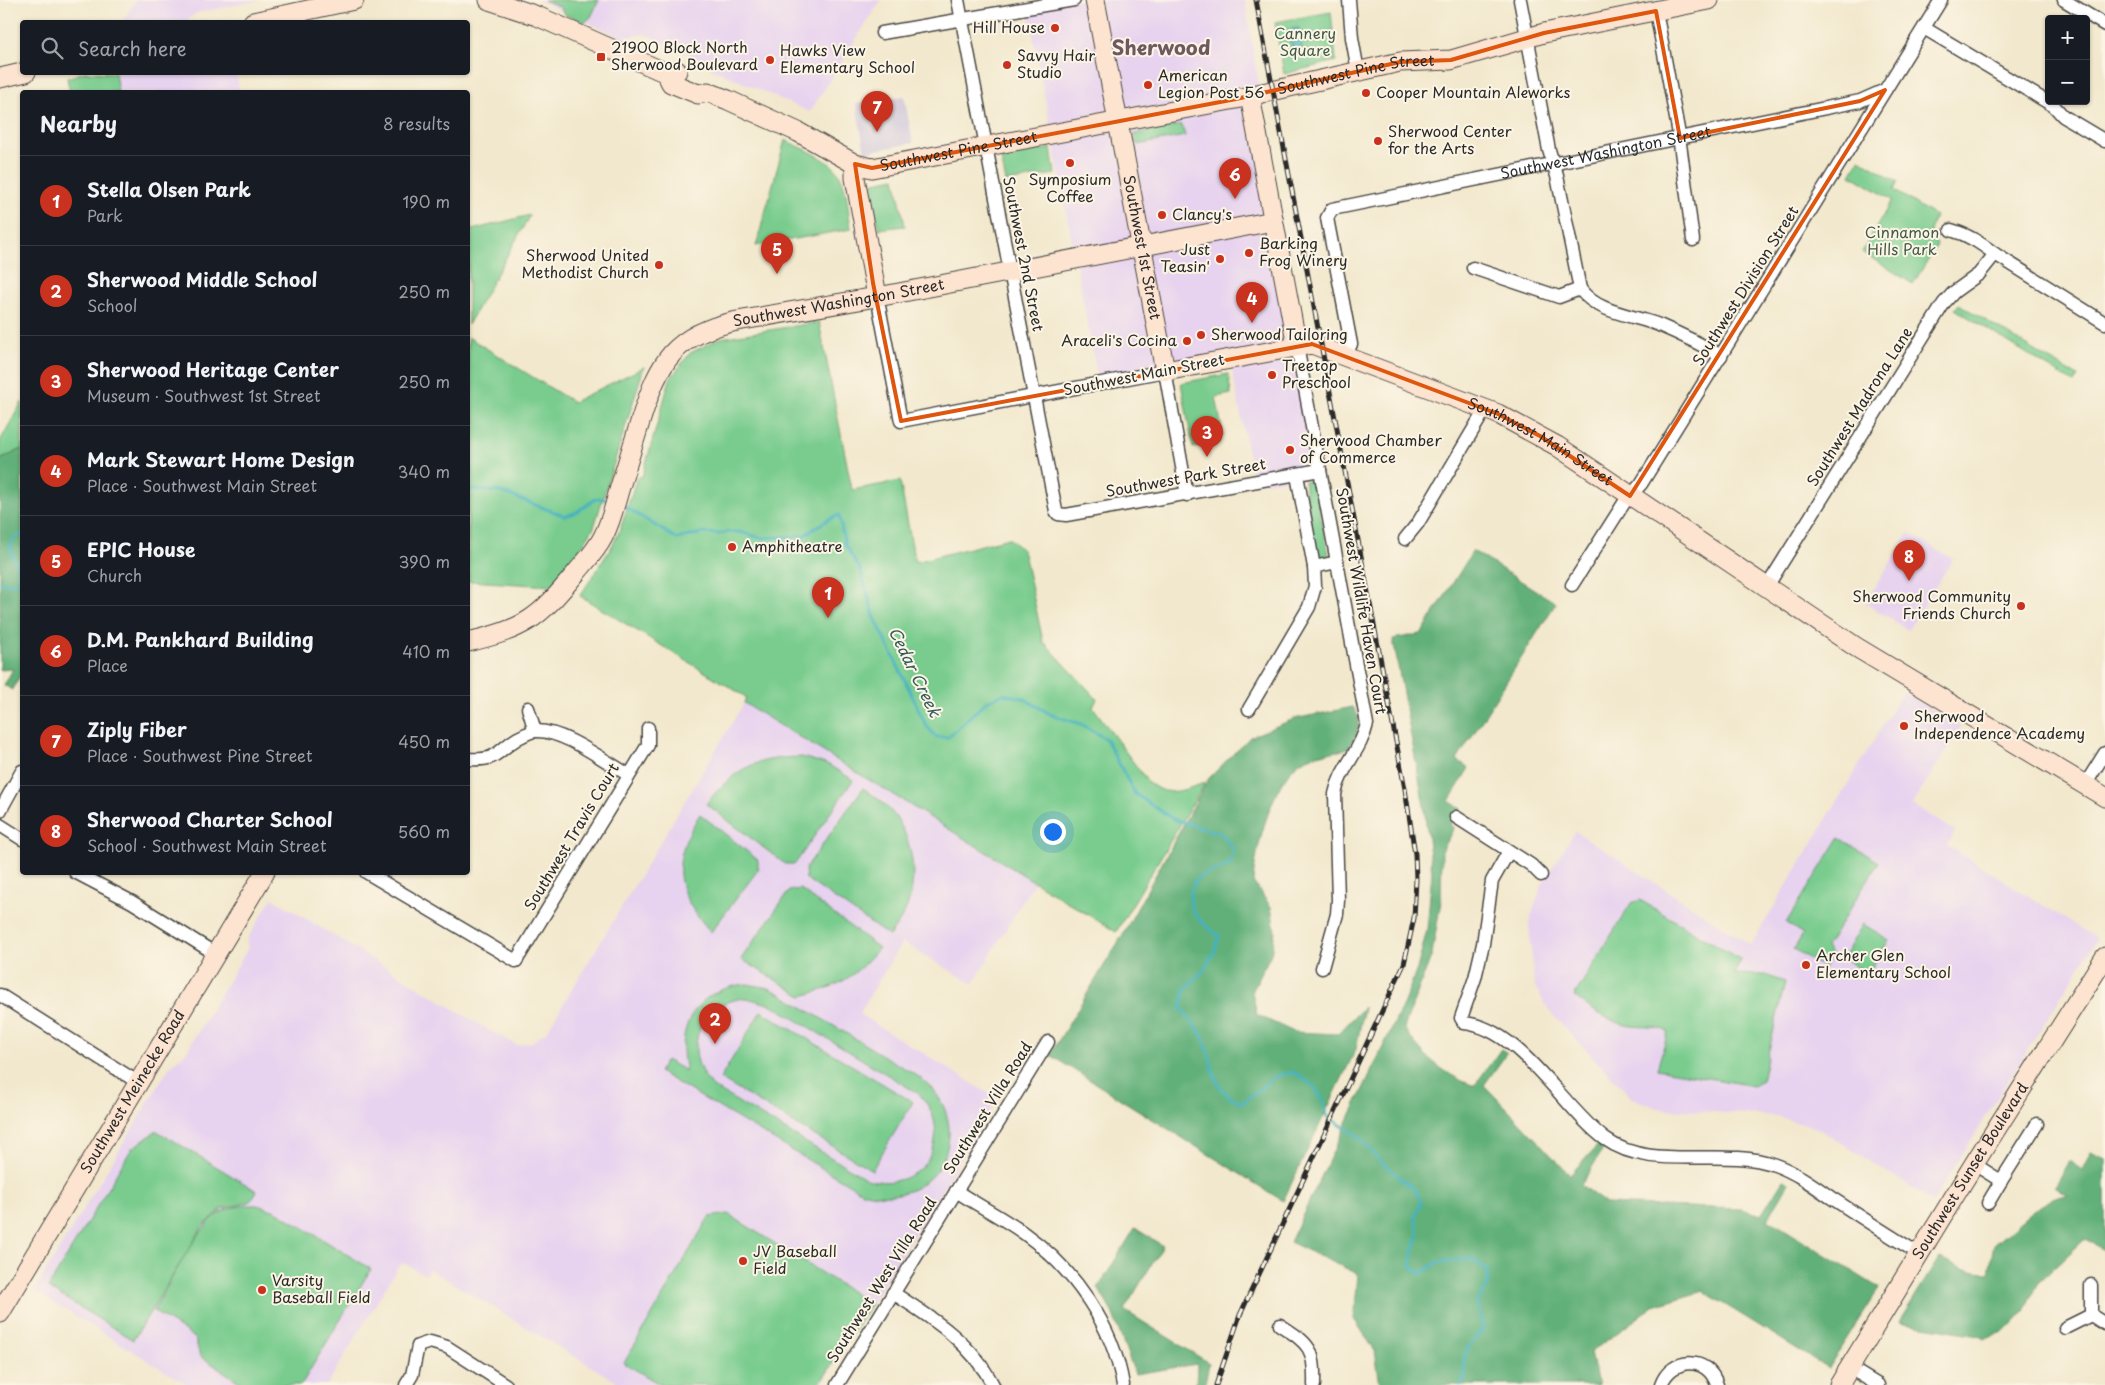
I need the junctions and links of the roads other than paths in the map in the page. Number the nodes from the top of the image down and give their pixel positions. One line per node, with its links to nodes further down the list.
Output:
1 (354, 0): 12 (main road)
2 (489, 0): 28 (main road)
3 (958, 0): 13 (street, Southwest 2nd Street)
4 (1074, 0): 13 (street)
5 (1095, 0): 23 (main road, Southwest 1st Street)
6 (1349, 0): 18 (street)
7 (1520, 0): 17 (street)
8 (1708, 0): 11 (main road, Southwest Pine Street)
9 (1942, 0): 15 (street, Southwest Division Street)
10 (2064, 0): 14 (street)
11 (1656, 11): 17 (main road, Southwest Pine Street); 24 (street)
12 (261, 20)
13 (962, 21): 16 (street); 26 (street, Southwest 2nd Street)
14 (2105, 25)
15 (1924, 28): 21 (street, Southwest Division Street); 25 (street)
16 (882, 33)
17 (1528, 39): 18 (main road, Southwest Pine Street); 27 (street)
18 (1358, 71): 22 (main road, Southwest Pine Street)
19 (20, 73): 20 (main road)
20 (0, 78)
21 (1885, 90): 24 (street, Southwest Washington Street); 41 (street, Southwest Division Street)
22 (1250, 96): 23 (main road, Southwest Pine Street); 29 (main road)
23 (1118, 121): 26 (main road, Southwest Pine Street); 32 (main road, Southwest 1st Street)
24 (1678, 138): 27 (street, Southwest Washington Street); 31 (street)
25 (2105, 141)
26 (986, 146): 28 (main road, Southwest Pine Street); 35 (street, Southwest 2nd Street)
27 (1553, 162): 36 (street); 40 (street, Southwest Washington Street)
28 (855, 164): 37 (main road)
29 (1273, 221): 32 (main road, Southwest Washington Street); 39 (main road)
30 (1951, 230): 33 (street)
31 (1693, 240)
32 (1142, 246): 35 (main road, Southwest Washington Street); 42 (main road, Southwest 1st Street)
33 (1995, 254): 38 (street); 54 (street, Southwest Madrona Lane)
34 (1473, 268): 36 (street)
35 (1010, 271): 37 (main road, Southwest Washington Street); 43 (street, Southwest 2nd Street)
36 (1580, 289): 41 (street)
37 (877, 296): 43 (street, Southwest Main Street); 55 (main road, Southwest Washington Street)
38 (2105, 324)
39 (1297, 346): 40 (main road, Southwest Main Street); 42 (main road, Southwest Main Street); 45 (street, Southwest Wildlife Haven Court)
40 (1346, 356): 44 (main road, Southwest Main Street)
41 (1721, 356): 48 (street, Southwest Division Street)
42 (1166, 371): 43 (street, Southwest Main Street); 47 (street, Southwest 1st Street)
43 (1034, 396): 49 (street, Southwest 2nd Street)
44 (1486, 408): 48 (main road, Southwest Main Street); 50 (street)
45 (1320, 470): 46 (street, Southwest Park Street); 51 (street, Southwest Wildlife Haven Court)
46 (1297, 475): 47 (street, Southwest Park Street); 52 (street)
47 (1187, 495): 49 (street, Southwest Park Street)
48 (1630, 496): 53 (street, Southwest Division Street); 54 (main road, Southwest Main Street)
49 (1058, 514)
50 (1405, 539)
51 (1337, 562): 52 (street); 77 (street, Southwest Wildlife Haven Court)
52 (1314, 567): 57 (street)
53 (1572, 585)
54 (1766, 588): 64 (main road, Southwest Main Street)
55 (470, 642)
56 (528, 708): 59 (street)
57 (1249, 709)
58 (648, 728): 63 (street, Southwest Travis Court)
59 (535, 731): 61 (street); 63 (street)
60 (2105, 753): 64 (street)
61 (470, 759)
62 (20, 775): 66 (street)
63 (629, 775): 73 (street, Southwest Travis Court)
64 (2085, 785): 65 (main road, Southwest Main Street)
65 (2105, 797)
66 (0, 811)
67 (1456, 817): 70 (street)
68 (0, 825): 69 (street)
69 (20, 838)
70 (1509, 851): 74 (street); 86 (street)
71 (81, 875): 75 (street)
72 (263, 875): 75 (main road, Southwest Meinecke Road)
73 (371, 875)
74 (1541, 875)
75 (216, 954): 80 (main road, Southwest Meinecke Road)
76 (2105, 957): 82 (main road, Southwest Sunset Boulevard)
77 (1322, 968)
78 (0, 995): 80 (street)
79 (1048, 1042): 84 (street, Southwest Villa Road)
80 (139, 1083): 89 (main road, Southwest Meinecke Road)
81 (2037, 1124): 83 (street)
82 (1974, 1164): 83 (street); 86 (main road, Southwest Sunset Boulevard)
83 (2001, 1181): 85 (street)
84 (956, 1191): 88 (street, Southwest West Villa Road); 99 (street)
85 (1988, 1203)
86 (1920, 1254): 94 (main road, Southwest Sunset Boulevard)
87 (2091, 1285): 90 (street)
88 (893, 1293): 97 (street, Southwest West Villa Road); 98 (street)
89 (3, 1301)
90 (2091, 1316): 91 (street); 93 (street)
91 (2105, 1324)
92 (1280, 1326): 100 (street)
93 (2066, 1328)
94 (1850, 1368): 103 (main road, Southwest Sunset Boulevard); 104 (street)
95 (406, 1385): 96 (street)
96 (506, 1385)
97 (837, 1385)
98 (993, 1385)
99 (1124, 1385)
100 (1314, 1385)
101 (1662, 1385): 102 (street)
102 (1717, 1385)
103 (1839, 1385)
104 (1878, 1385)

